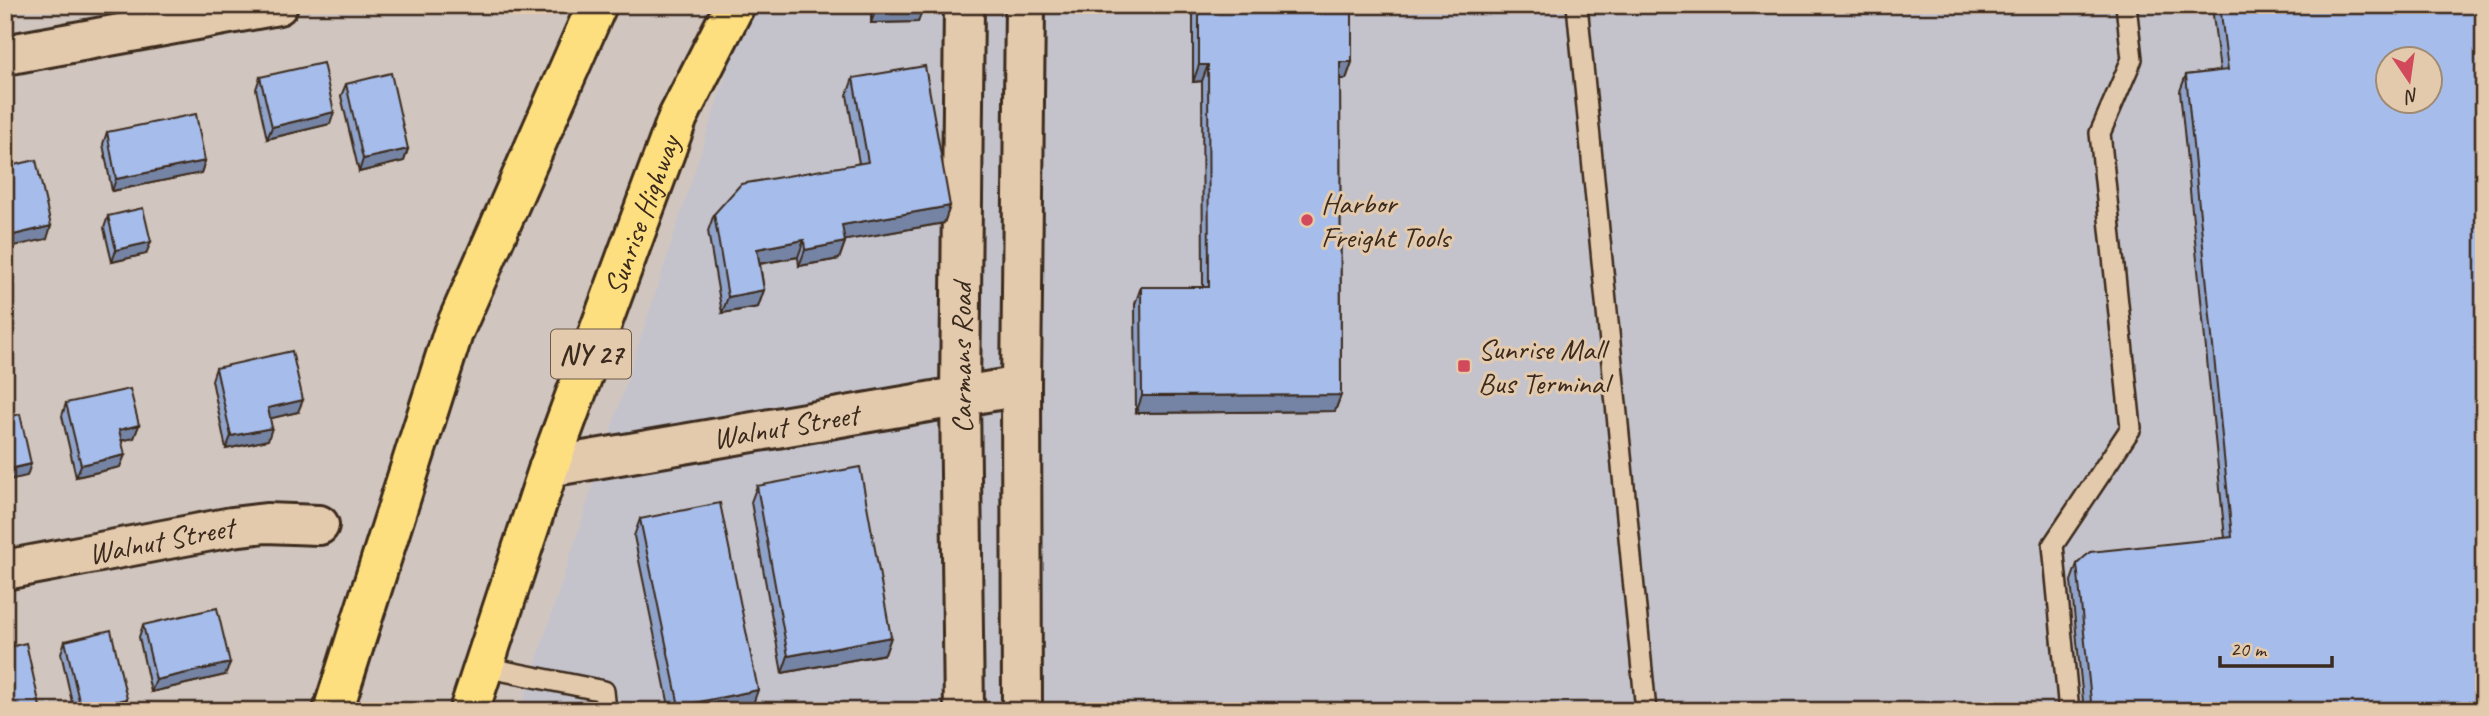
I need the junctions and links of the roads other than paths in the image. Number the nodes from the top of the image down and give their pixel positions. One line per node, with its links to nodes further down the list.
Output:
1 (278, 5): 8 (street)
2 (597, 5): 15 (highway)
3 (735, 5): 11 (highway, Sunrise Highway / NY 27)
4 (964, 5): 10 (street, Carmans Road)
5 (1025, 5): 9 (street, Carmans Road)
6 (1577, 5): 20 (lane)
7 (2126, 5): 21 (lane)
8 (5, 55)
9 (1021, 386): 10 (street, Walnut Street); 19 (street, Carmans Road)
10 (960, 396): 11 (street, Walnut Street); 18 (street, Carmans Road)
11 (550, 467): 14 (highway, Sunrise Highway / NY 27)
12 (319, 525): 13 (street, Walnut Street)
13 (5, 570)
14 (484, 667): 16 (highway, Sunrise Highway / NY 27); 17 (lane)
15 (333, 711)
16 (469, 711)
17 (606, 711)
18 (964, 711)
19 (1022, 711)
20 (1646, 711)
21 (2069, 711)

